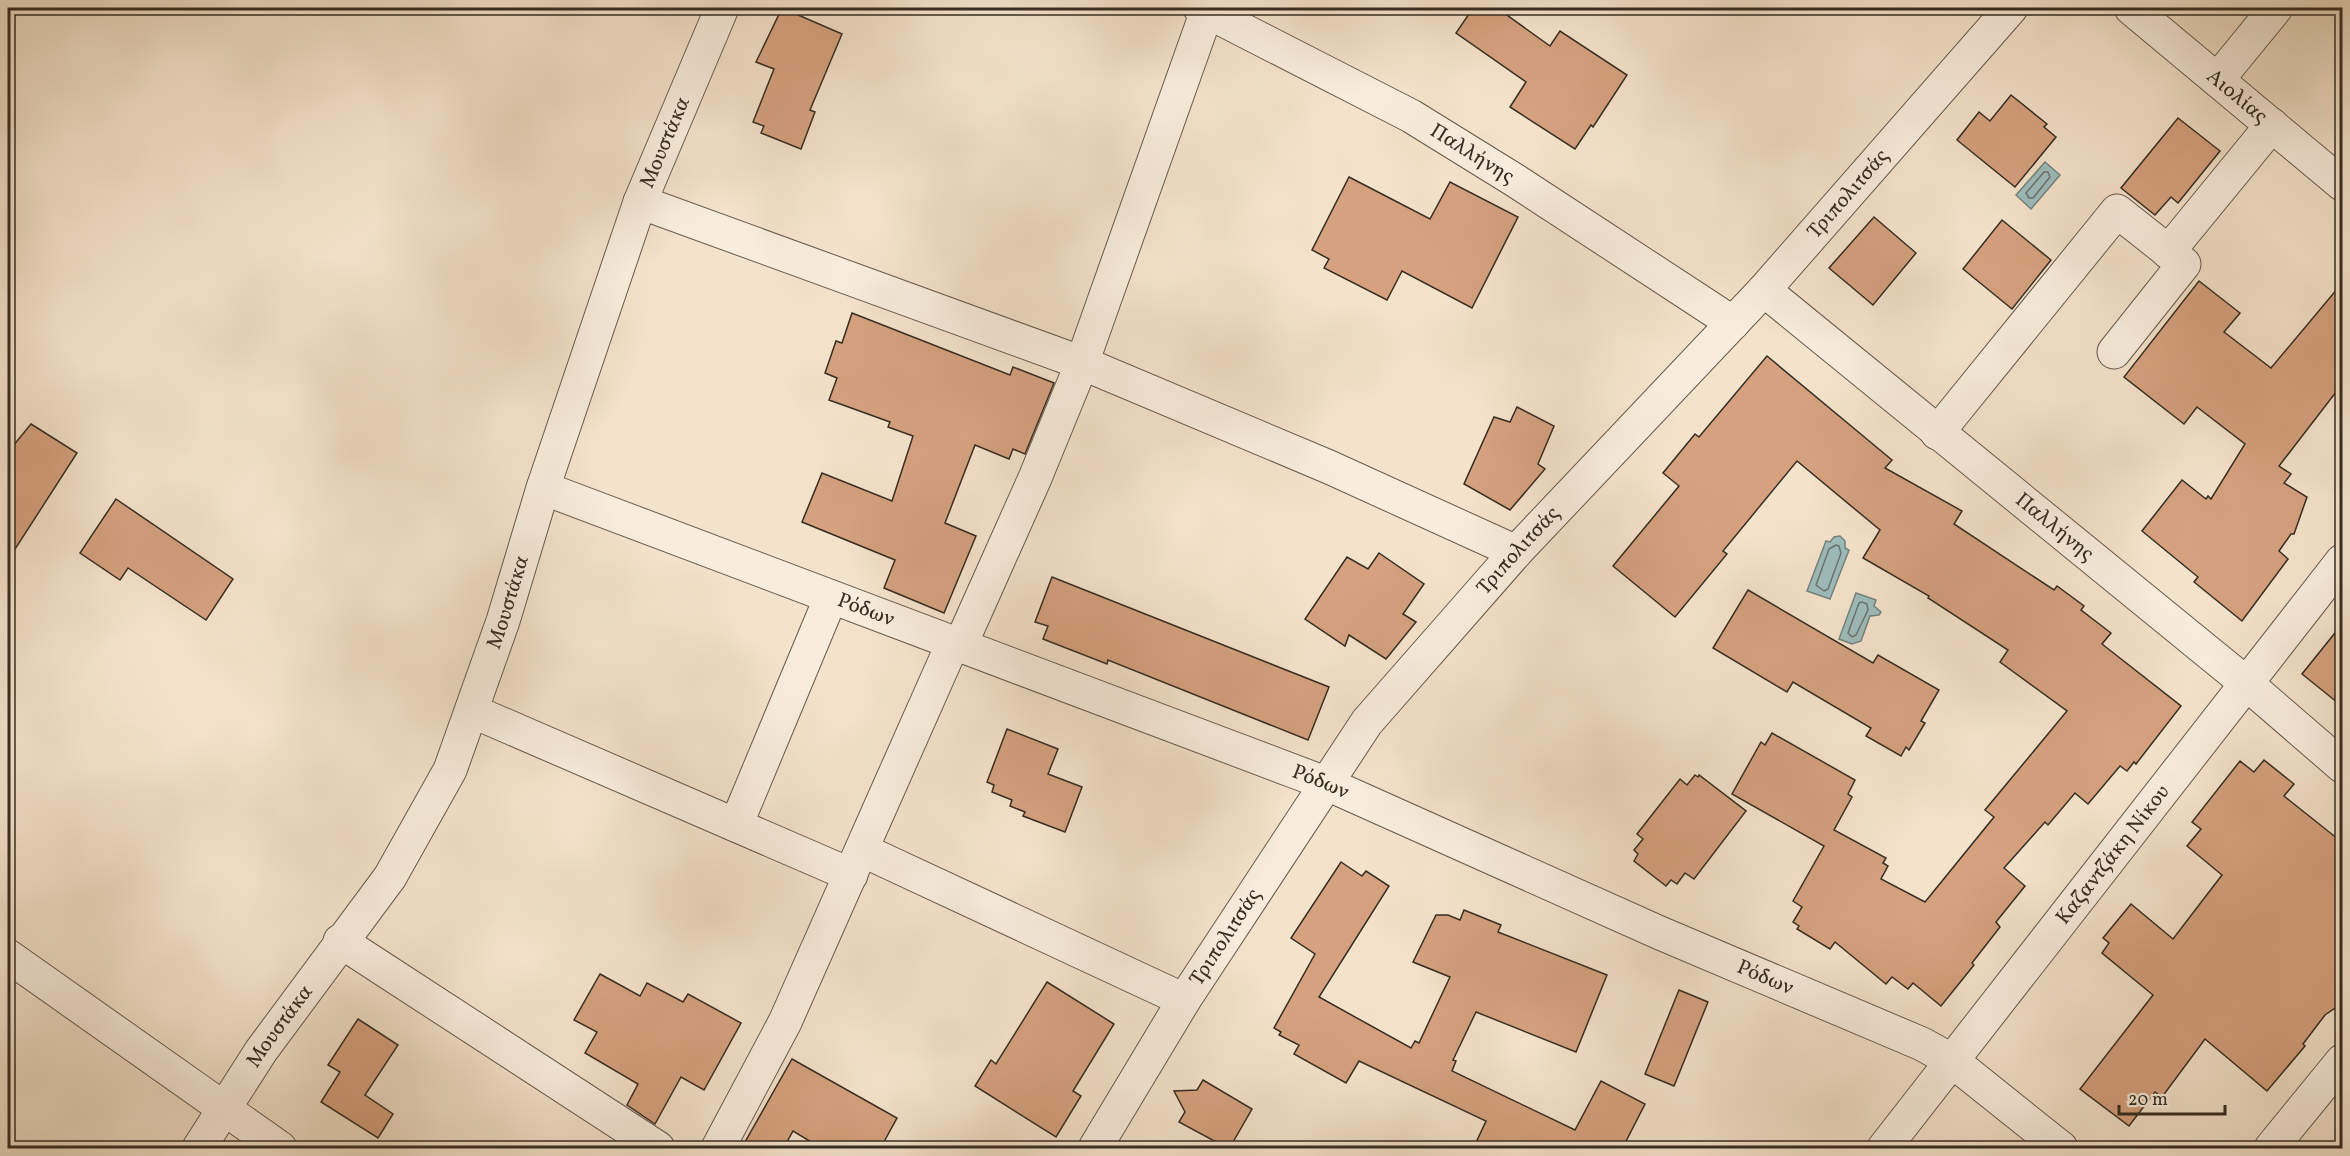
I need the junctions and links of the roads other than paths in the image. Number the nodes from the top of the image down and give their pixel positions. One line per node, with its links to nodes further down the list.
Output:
1 (722, 8): 9 (street, Μουστάκα)
2 (2011, 8): 11 (street, Τριπολιτσάς)
3 (2131, 8): 6 (street, Αιολίας)
4 (2276, 8): 6 (street)
5 (1204, 9): 12 (street, Παλλήνης); 14 (street)
6 (2218, 80): 7 (street, Αιολίας)
7 (2272, 125): 8 (street, Αιολίας); 10 (street)
8 (2343, 184)
9 (640, 202): 14 (street); 16 (street, Μουστάκα)
10 (2168, 252): 13 (street); 15 (street)
11 (1764, 291): 12 (street, Τριπολιτσάς); 15 (street, Παλλήνης)
12 (1733, 323): 17 (street, Τριπολιτσάς)
13 (2114, 352)
14 (1082, 363): 17 (street); 20 (street)
15 (1937, 433): 21 (street, Παλλήνης)
16 (543, 488): 19 (street, Ρόδων); 22 (street, Μουστάκα)
17 (1516, 552): 24 (street, Τριπολιτσάς)
18 (2343, 561): 21 (street, Καζαντζάκη Νίκου)
19 (831, 597): 20 (street, Ρόδων); 25 (street)
20 (957, 644): 24 (street, Ρόδων); 26 (street)
21 (2246, 683): 23 (street, Παλλήνης); 30 (street, Καζαντζάκη Νίκου)
22 (472, 711): 25 (street); 27 (street, Μουστάκα)
23 (2343, 766)
24 (1325, 783): 29 (street, Τριπολιτσάς); 30 (street, Ρόδων)
25 (736, 825): 26 (street)
26 (856, 863): 29 (street); 36 (street)
27 (340, 941): 32 (street, Μουστάκα); 35 (street)
28 (8, 956): 32 (street)
29 (1184, 1000): 37 (street, Τριπολιτσάς)
30 (1951, 1060): 38 (street, Καζαντζάκη Νίκου); 39 (street, Ρόδων)
31 (2343, 1061): 40 (street)
32 (223, 1109): 33 (street, Μουστάκα); 34 (street)
33 (199, 1149)
34 (280, 1149)
35 (658, 1149)
36 (718, 1149)
37 (1095, 1149)
38 (1884, 1149)
39 (2061, 1149)
40 (2271, 1149)

